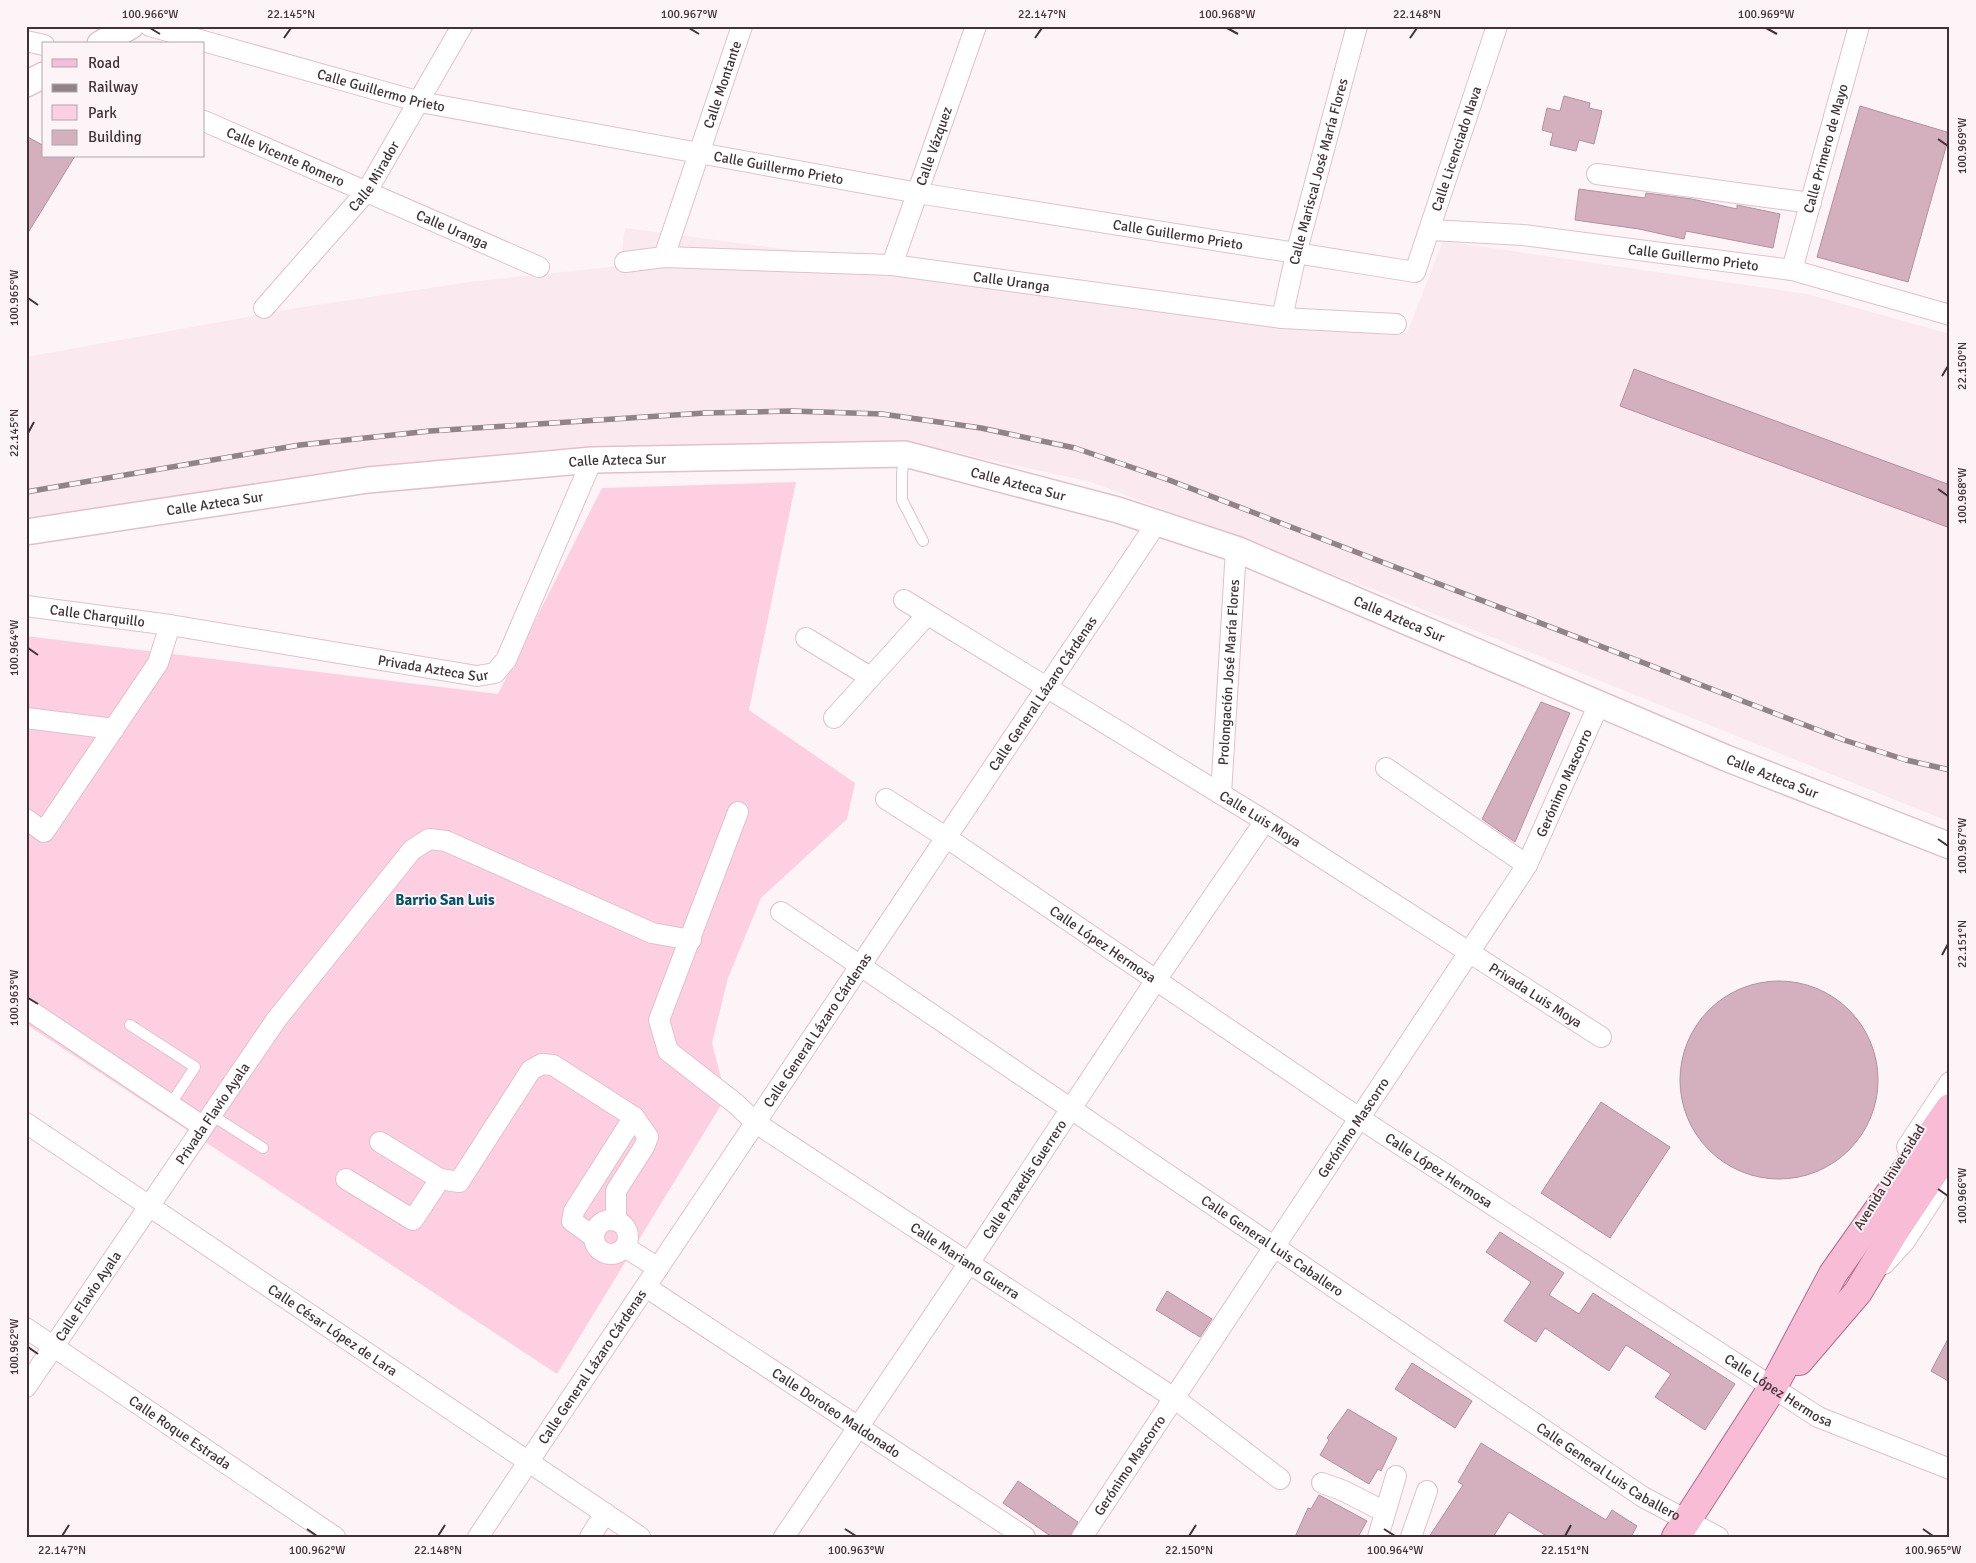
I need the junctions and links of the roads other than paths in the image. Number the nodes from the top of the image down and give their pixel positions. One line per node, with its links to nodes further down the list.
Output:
1 (131, 26): 10 (street)
2 (150, 26): 14 (street, Calle Guillermo Prieto)
3 (462, 26): 14 (street, Calle Mirador)
4 (742, 26): 16 (street, Calle Montante)
5 (976, 26): 19 (street, Calle Vázquez)
6 (1357, 26): 22 (street, Calle Mariscal José María Flores)
7 (1497, 26): 21 (street, Calle Licenciado Nava)
8 (1859, 26): 20 (street, Calle Primero de Mayo)
9 (26, 41): 11 (street)
10 (103, 42)
11 (42, 45)
12 (42, 75): 13 (street)
13 (26, 84)
14 (420, 102): 16 (street, Calle Guillermo Prieto); 18 (street, Calle Mirador)
15 (205, 122): 18 (street, Calle Vicente Romero)
16 (699, 151): 19 (street, Calle Guillermo Prieto); 23 (street, Calle Montante)
17 (1597, 174): 20 (street)
18 (368, 191): 26 (street, Calle Uranga); 29 (street, Calle Mirador)
19 (918, 192): 22 (street, Calle Guillermo Prieto); 25 (street, Calle Vázquez)
20 (1811, 203): 27 (street, Calle Primero de Mayo)
21 (1431, 230): 27 (street, Calle Guillermo Prieto); 28 (street, Calle Licenciado Nava)
22 (1296, 254): 28 (street, Calle Guillermo Prieto); 31 (street, Calle Mariscal José María Flores)
23 (664, 257): 24 (street, Calle Uranga); 25 (street, Calle Uranga)
24 (625, 262)
25 (892, 265): 31 (street, Calle Uranga)
26 (538, 267)
27 (1792, 270): 30 (street, Calle Guillermo Prieto)
28 (1415, 272)
29 (264, 308)
30 (1950, 315)
31 (1282, 318): 32 (street, Calle Uranga)
32 (1396, 324)
33 (905, 454): 34 (street, Calle Azteca Sur); 35 (street, Calle Azteca Sur); 37 (lane)
34 (592, 460): 36 (street, Calle Azteca Sur); 42 (street, Privada Azteca Sur)
35 (1156, 524): 38 (street, Calle Azteca Sur); 45 (street, Calle General Lázaro Cárdenas)
36 (26, 532)
37 (923, 541)
38 (1236, 549): 46 (street, Calle Azteca Sur); 51 (street, Prolongación José María Flores)
39 (904, 600): 41 (street, Calle Luis Moya)
40 (26, 606): 42 (street, Calle Charquillo)
41 (927, 614): 44 (street); 45 (street, Calle Luis Moya)
42 (170, 625): 49 (street)
43 (806, 638): 44 (street)
44 (870, 677): 48 (street)
45 (1046, 689): 51 (street, Calle Luis Moya); 56 (street, Calle General Lázaro Cárdenas)
46 (1599, 704): 57 (street, Calle Azteca Sur); 58 (street, Gerónimo Mascorro)
47 (26, 718): 49 (street)
48 (834, 718)
49 (114, 729): 54 (street)
50 (1386, 768): 58 (street)
51 (1221, 794): 55 (street, Calle Luis Moya)
52 (886, 799): 56 (street, Calle López Hermosa)
53 (738, 812): 60 (street, Calle Mariano Guerra)
54 (26, 819)
55 (1266, 821): 61 (street, Calle Luis Moya); 63 (street, Calle Praxedis Guerrero)
56 (947, 838): 62 (street, Calle General Lázaro Cárdenas); 63 (street, Calle López Hermosa)
57 (1950, 846)
58 (1527, 865): 61 (street, Gerónimo Mascorro)
59 (781, 912): 62 (street, Calle General Luis Caballero)
60 (691, 940): 73 (street, Privada Flavio Ayala); 75 (street, Calle Mariano Guerra)
61 (1470, 951): 66 (street, Privada Luis Moya); 72 (street, Gerónimo Mascorro)
62 (860, 967): 70 (street, Calle General Luis Caballero); 75 (street, Calle General Lázaro Cárdenas)
63 (1156, 980): 70 (street, Calle Praxedis Guerrero); 72 (street, Calle López Hermosa)
64 (26, 1008): 68 (street)
65 (130, 1025): 68 (lane)
66 (1601, 1037)
67 (1950, 1082): 89 (street, Avenida Universidad)
68 (170, 1106): 73 (street)
69 (1950, 1108): 79 (main road, Avenida Universidad)
70 (1071, 1110): 85 (street, Calle General Luis Caballero); 87 (street, Calle Praxedis Guerrero)
71 (634, 1117): 81 (street); 83 (street); 84 (street)
72 (1359, 1118): 85 (street, Gerónimo Mascorro); 94 (street, Calle López Hermosa)
73 (206, 1120): 77 (lane); 82 (street, Privada Flavio Ayala)
74 (26, 1123): 82 (street, Calle César López de Lara)
75 (756, 1123): 87 (street, Calle Mariano Guerra); 88 (street, Calle General Lázaro Cárdenas)
76 (380, 1142): 81 (street)
77 (263, 1148)
78 (1950, 1148): 79 (main road, Avenida Universidad)
79 (1928, 1174): 89 (main road, Avenida Universidad); 94 (main road, Avenida Universidad)
80 (346, 1179): 81 (street)
81 (440, 1179)
82 (148, 1205): 92 (street, Calle Flavio Ayala); 97 (street, Calle César López de Lara)
83 (616, 1221): 84 (street); 86 (street)
84 (594, 1237): 86 (street)
85 (1274, 1247): 95 (street, Gerónimo Mascorro); 105 (street, Calle General Luis Caballero)
86 (624, 1248): 88 (street)
87 (969, 1263): 95 (street, Calle Mariano Guerra); 96 (street, Calle Praxedis Guerrero)
88 (658, 1268): 90 (street, Calle General Lázaro Cárdenas)
89 (1833, 1274): 94 (main road, Avenida Universidad)
90 (646, 1287): 96 (street, Calle Doroteo Maldonado); 97 (street, Calle General Lázaro Cárdenas)
91 (26, 1328): 92 (street, Calle Roque Estrada)
92 (54, 1347): 93 (street, Calle Flavio Ayala); 106 (street, Calle Roque Estrada)
93 (26, 1387)
94 (1773, 1387): 98 (street, Calle López Hermosa); 105 (main road, Avenida Universidad)
95 (1174, 1398): 100 (street, Calle Mariano Guerra); 112 (street, Gerónimo Mascorro)
96 (858, 1426): 110 (street, Calle Praxedis Guerrero); 111 (street, Calle Doroteo Maldonado)
97 (529, 1462): 104 (street, Calle César López de Lara); 107 (street, Calle General Lázaro Cárdenas)
98 (1950, 1469)
99 (1396, 1476): 103 (street)
100 (1280, 1479)
101 (1322, 1483): 103 (street)
102 (1427, 1491): 114 (street)
103 (1385, 1512): 113 (street)
104 (605, 1513): 108 (street); 109 (street, Calle César López de Lara)
105 (1681, 1529): 115 (street, Calle General Luis Caballero)
106 (335, 1537)
107 (478, 1537)
108 (590, 1537)
109 (640, 1537)
110 (784, 1537)
111 (1025, 1537)
112 (1082, 1537)
113 (1378, 1537)
114 (1411, 1537)
115 (1718, 1537)

